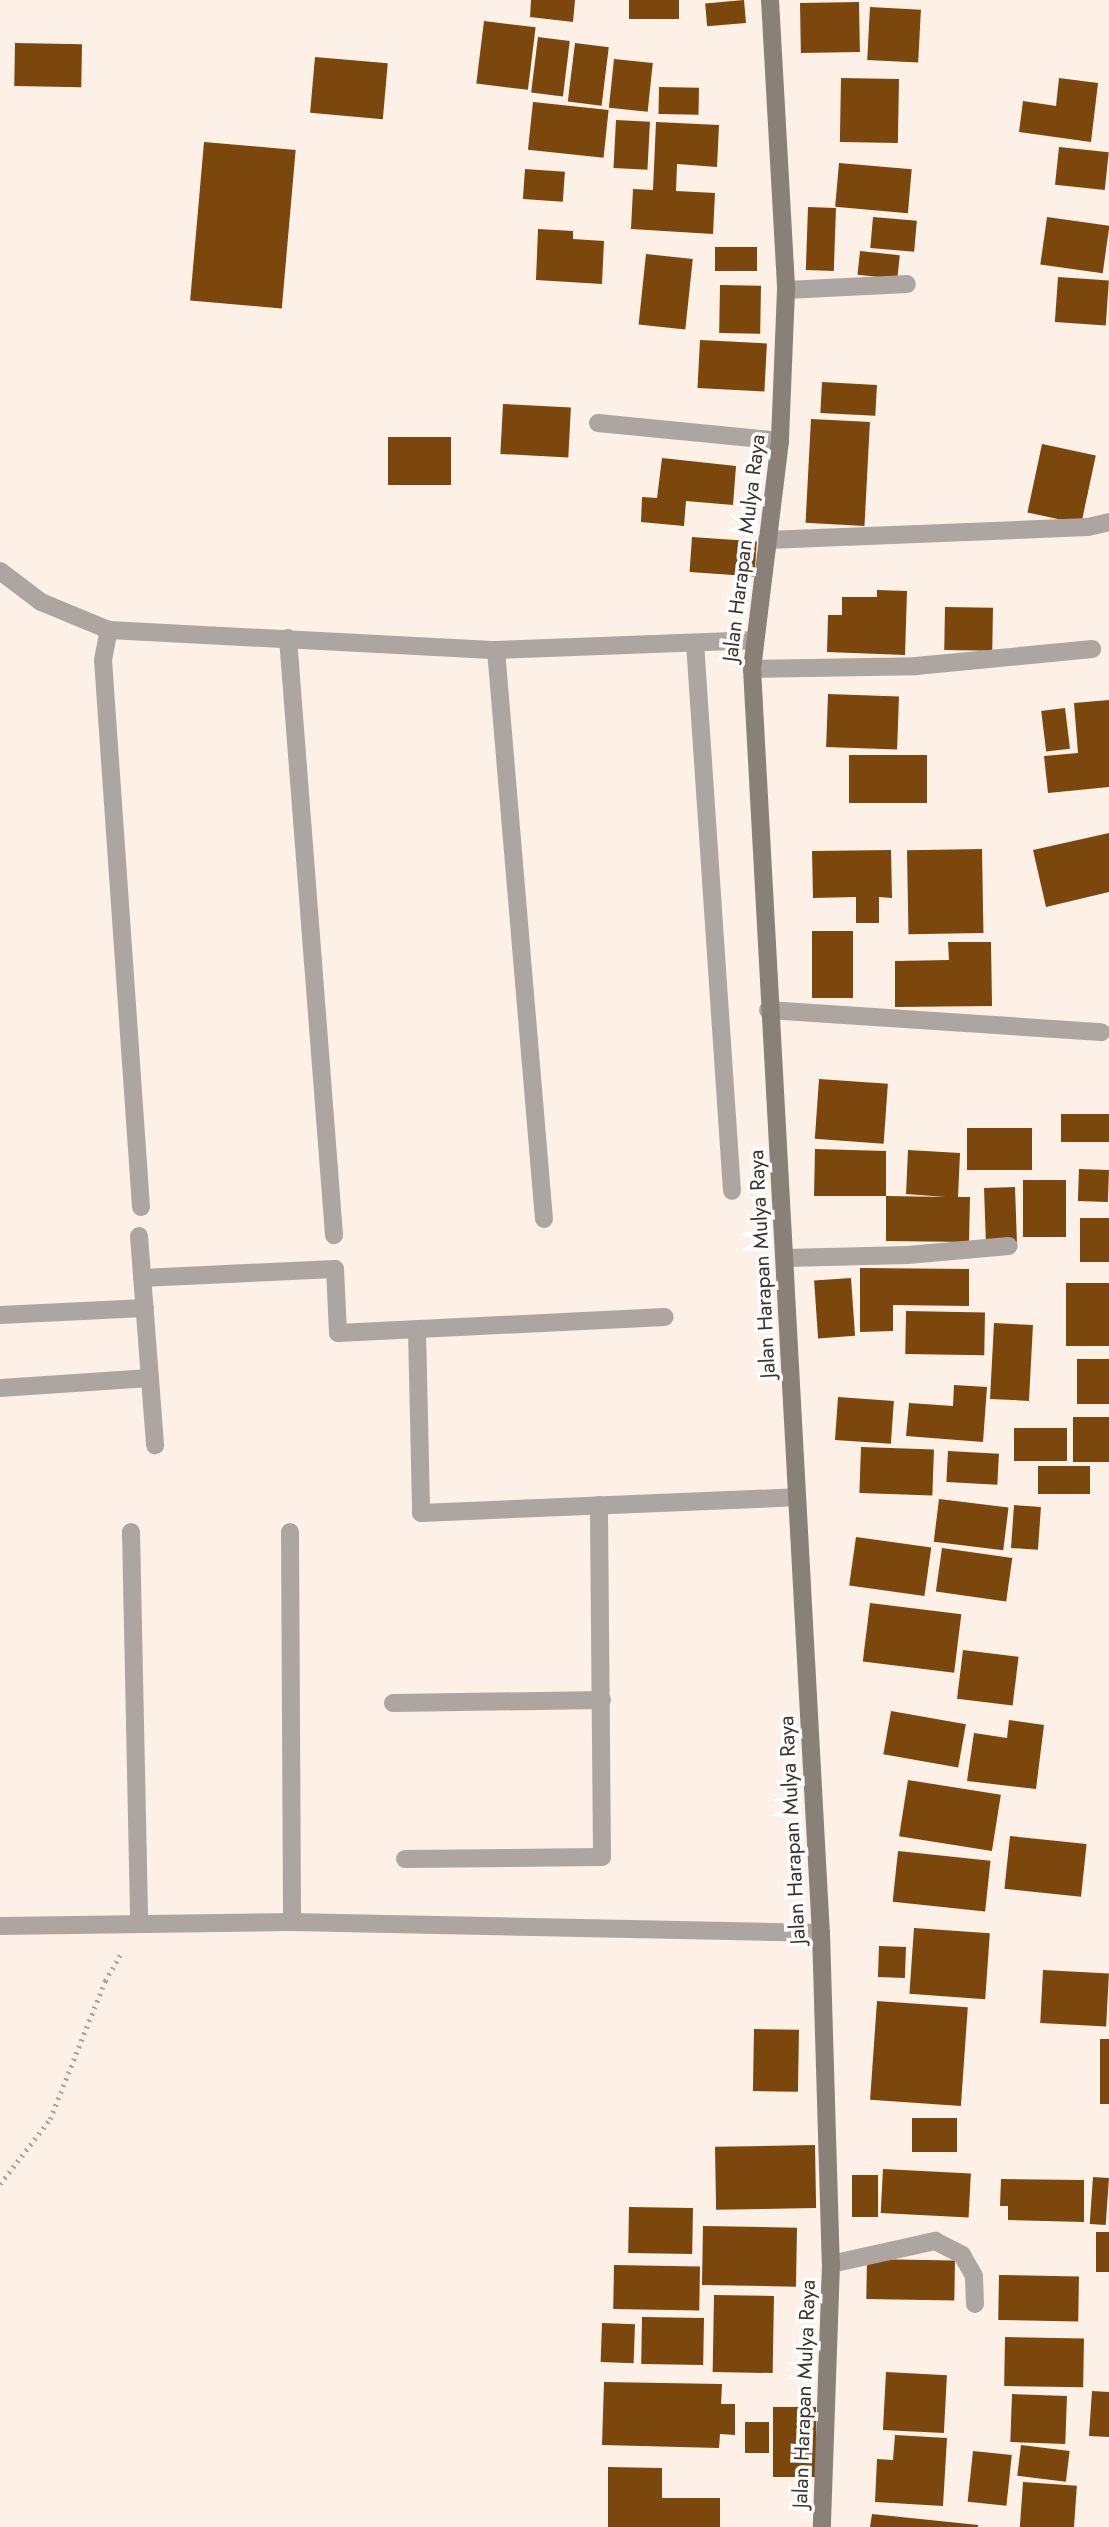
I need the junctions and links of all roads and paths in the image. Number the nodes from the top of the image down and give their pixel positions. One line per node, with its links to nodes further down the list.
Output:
1 (771, 0): 3 (street, Jalan Harapan Mulya Raya)
2 (907, 284): 3 (street)
3 (786, 290): 5 (street, Jalan Harapan Mulya Raya)
4 (598, 423): 5 (street)
5 (780, 441): 7 (street, Jalan Harapan Mulya Raya)
6 (1109, 522): 7 (street)
7 (767, 540): 11 (street, Jalan Harapan Mulya Raya)
8 (0, 571): 9 (street)
9 (109, 630): 10 (street); 19 (street)
10 (288, 638): 14 (street); 21 (street)
11 (753, 640): 12 (street); 15 (street, Jalan Harapan Mulya Raya)
12 (695, 643): 14 (street); 18 (street)
13 (1092, 649): 15 (street)
14 (496, 650): 20 (street)
15 (752, 669): 16 (street, Jalan Harapan Mulya Raya)
16 (768, 1010): 17 (street); 24 (street, Jalan Harapan Mulya Raya)
17 (1101, 1032)
18 (732, 1191)
19 (141, 1208)
20 (544, 1219)
21 (334, 1235)
22 (139, 1236): 25 (street)
23 (1009, 1246): 24 (street)
24 (786, 1258): 33 (street, Jalan Harapan Mulya Raya)
25 (142, 1278): 26 (street); 29 (street)
26 (145, 1308): 27 (street); 30 (street)
27 (0, 1315)
28 (665, 1317): 29 (street)
29 (417, 1329): 34 (street)
30 (150, 1378): 31 (street); 32 (street)
31 (0, 1388)
32 (155, 1445)
33 (796, 1497): 34 (street); 43 (street, Jalan Harapan Mulya Raya)
34 (599, 1506): 37 (street)
35 (131, 1532): 41 (street)
36 (290, 1532): 40 (street)
37 (601, 1700): 38 (street); 39 (street)
38 (393, 1703)
39 (405, 1858)
40 (292, 1922): 41 (street); 43 (street)
41 (139, 1924): 42 (street); 44 (path)
42 (0, 1926)
43 (821, 1933): 45 (street, Jalan Harapan Mulya Raya)
44 (0, 2184)
45 (831, 2264): 46 (street); 47 (street, Jalan Harapan Mulya Raya)
46 (975, 2304)
47 (822, 2527)

